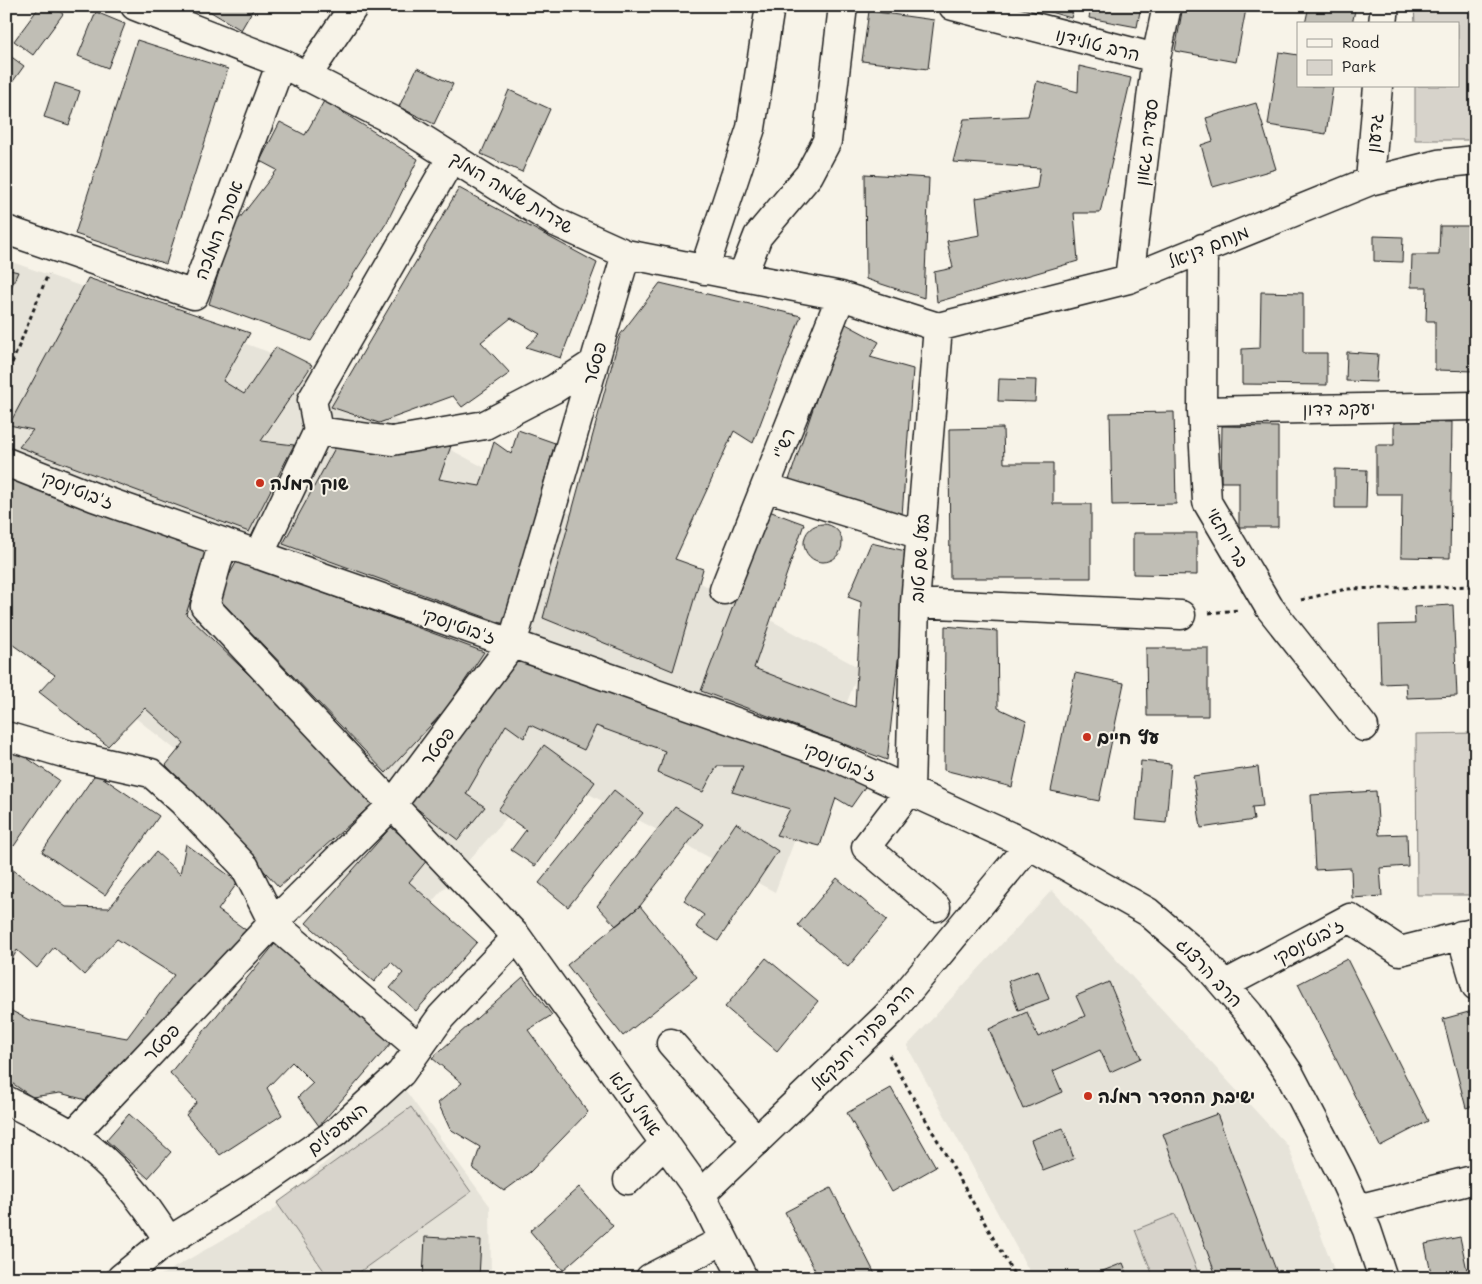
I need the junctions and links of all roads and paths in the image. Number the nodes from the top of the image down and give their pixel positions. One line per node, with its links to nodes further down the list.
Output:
1 (135, 6): 10 (street, שדרות שלמה המלך)
2 (354, 6): 11 (street)
3 (770, 6): 20 (street)
4 (843, 6): 21 (street)
5 (953, 6): 9 (street, הרב טולידנו)
6 (1167, 6): 9 (street, סעדיה גאון)
7 (1385, 6): 8 (street)
8 (1383, 22)
9 (1156, 58): 22 (street, סעדיה גאון)
10 (281, 64): 11 (street, שדרות שלמה המלך); 17 (street, אסתר המלכה)
11 (306, 77): 13 (street, שדרות שלמה המלך)
12 (1378, 88): 15 (street, גדעון)
13 (452, 157): 19 (street, שדרות שלמה המלך); 29 (street)
14 (1476, 160): 15 (street, מנחם דניאל)
15 (1370, 181): 18 (street, מנחם דניאל)
16 (6, 230): 17 (street, אסתר המלכה)
17 (59, 248): 26 (path)
18 (1203, 248): 22 (street, מנחם דניאל); 28 (street, בר יוחאי)
19 (626, 254): 20 (street, שדרות שלמה המלך); 25 (street, פסטר)
20 (704, 270): 21 (street, שדרות שלמה המלך)
21 (742, 277): 23 (street, שדרות שלמה המלך)
22 (1129, 279): 24 (street, מנחם דניאל)
23 (841, 296): 24 (street, שדרות שלמה המלך); 31 (street, רש"י)
24 (938, 327): 32 (street, בעל שם טוב)
25 (594, 363): 29 (street); 40 (street, פסטר)
26 (6, 378)
27 (1476, 406): 28 (street, יעקב דדון)
28 (1202, 411): 38 (street, בר יוחאי)
29 (318, 431): 34 (street)
30 (6, 462): 33 (street, ז'בוטינסקי)
31 (765, 487): 32 (street); 36 (street, רש"י)
32 (921, 535): 37 (street, בעל שם טוב)
33 (223, 542): 34 (street, ז'בוטינסקי); 44 (street, אמיל זולא)
34 (259, 555): 40 (street, ז'בוטינסקי)
35 (1476, 586): 38 (path)
36 (724, 590)
37 (915, 603): 39 (street); 43 (street, בעל שם טוב)
38 (1269, 608): 39 (path); 41 (street, בר יוחאי)
39 (1181, 615)
40 (512, 644): 43 (street, ז'בוטינסקי); 44 (street, פסטר)
41 (1364, 727)
42 (6, 736): 47 (street)
43 (910, 790): 45 (street, הרב הרצוג); 46 (street)
44 (392, 805): 47 (street, פסטר); 49 (street, אמיל זולא)
45 (1029, 845): 50 (street, הרב הרצוג); 52 (street, הרב פתיה יחזקאל)
46 (936, 908)
47 (273, 923): 54 (street); 56 (street, פסטר)
48 (1468, 934): 50 (street, ז'בוטינסקי); 51 (street)
49 (516, 937): 54 (street, המעפילים); 58 (street, אמיל זולא)
50 (1224, 985): 62 (street, הרב הרצוג)
51 (1476, 986)
52 (874, 1029): 57 (street, הרב פתיה יחזקאל); 68 (path)
53 (670, 1043): 57 (street)
54 (420, 1048): 63 (street, המעפילים)
55 (6, 1100): 56 (street)
56 (73, 1135): 63 (street)
57 (757, 1141): 61 (street, הרב פתיה יחזקאל)
58 (665, 1143): 60 (street); 61 (street, אמיל זולא)
59 (1476, 1179): 62 (street)
60 (628, 1180)
61 (701, 1194): 64 (street, אמיל זולא)
62 (1357, 1209): 69 (street, הרב הרצוג)
63 (168, 1240): 65 (street, המעפילים)
64 (724, 1240): 66 (street); 67 (street, אמיל זולא)
65 (120, 1278)
66 (650, 1278)
67 (743, 1278)
68 (1016, 1278)
69 (1383, 1278)

